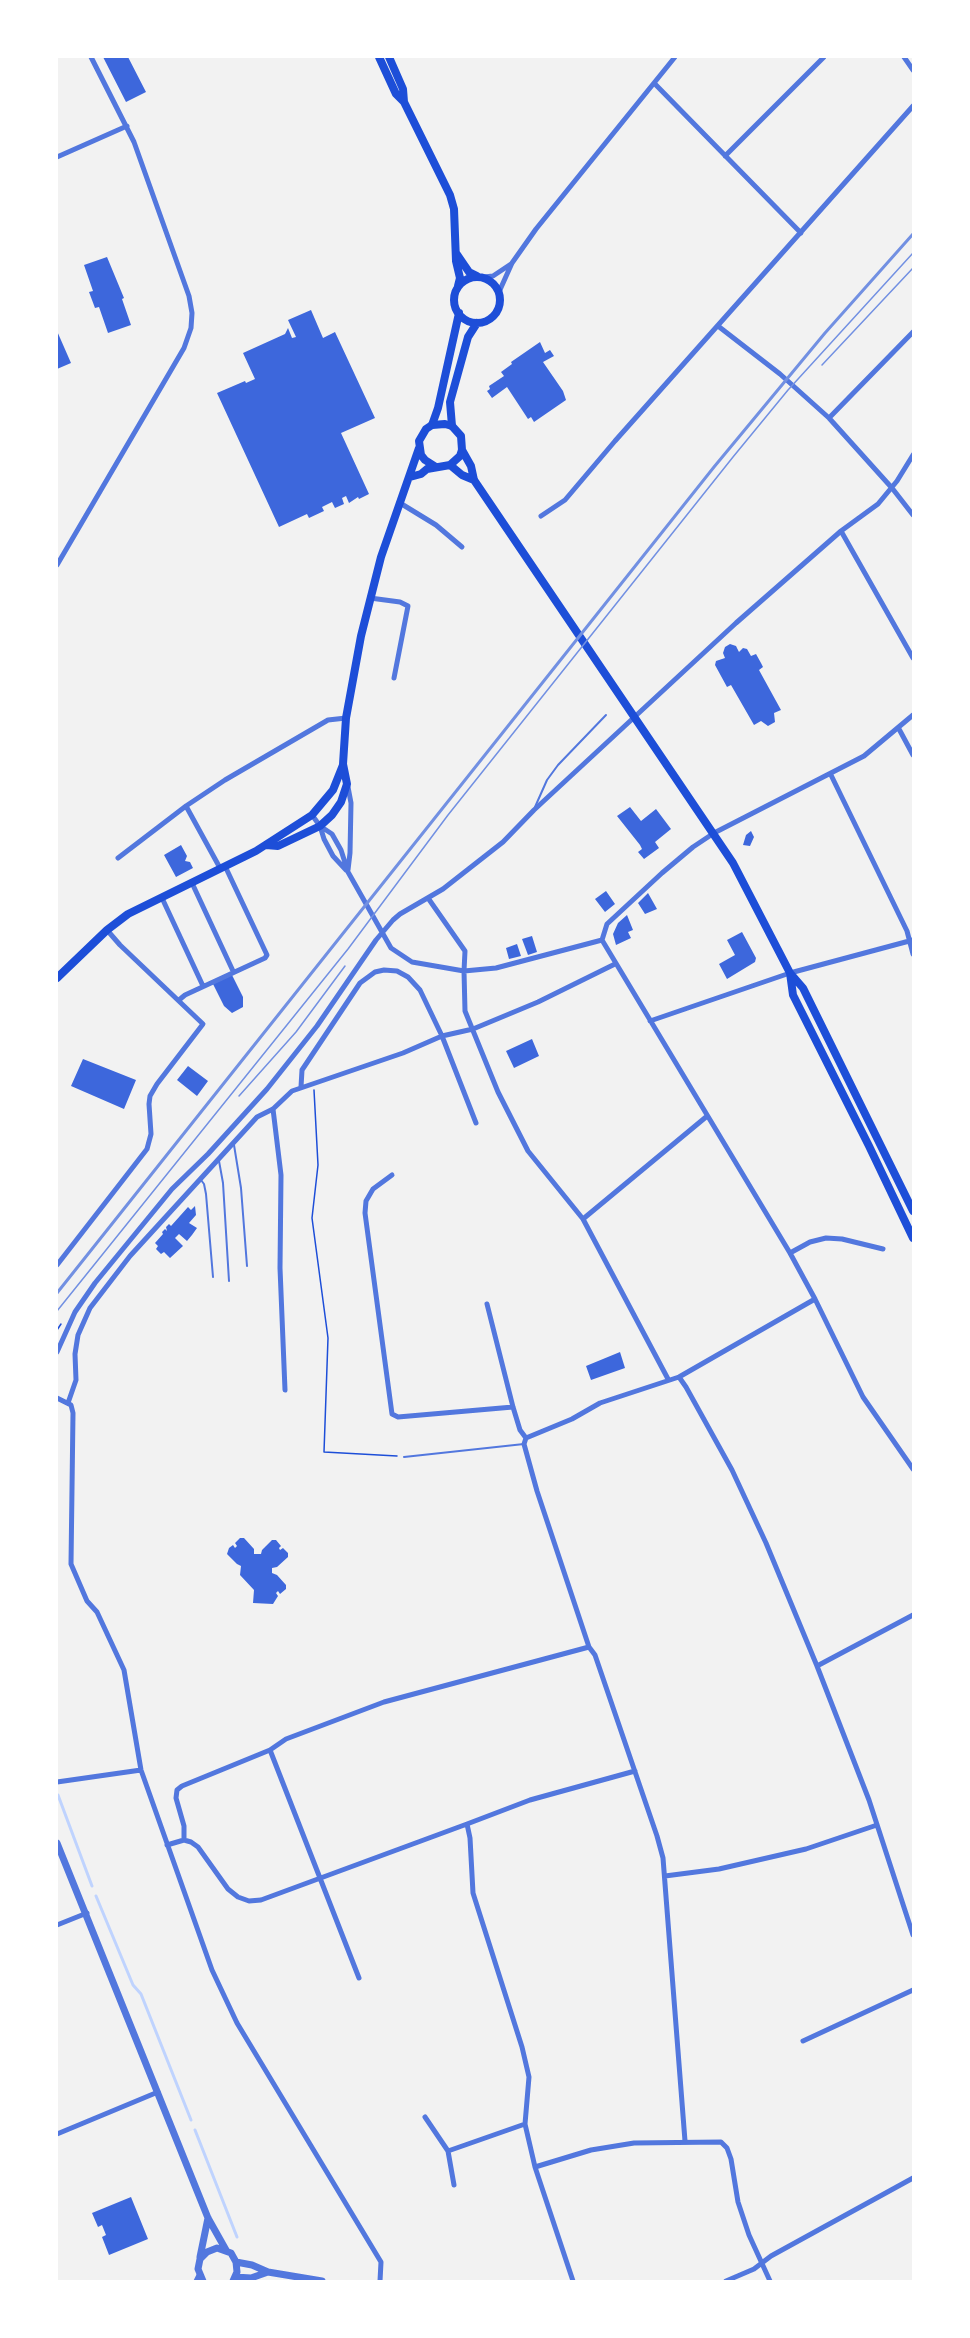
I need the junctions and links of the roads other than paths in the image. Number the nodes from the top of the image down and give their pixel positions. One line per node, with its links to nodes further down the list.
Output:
1 (91, 57): 11 (street)
2 (379, 57): 9 (main road)
3 (389, 57): 9 (main road)
4 (675, 57): 8 (street)
5 (824, 57): 12 (street)
6 (904, 57): 7 (street)
7 (913, 70)
8 (654, 83): 12 (street); 16 (street)
9 (404, 102): 15 (main road)
10 (913, 106): 14 (street)
11 (127, 126): 13 (street); 42 (street)
12 (725, 156): 14 (street)
13 (57, 157)
14 (801, 233): 22 (street)
15 (456, 253): 17 (main road); 18 (main road)
16 (512, 263): 17 (street); 19 (street)
17 (480, 277): 18 (main road); 19 (main road)
18 (458, 286): 20 (main road)
19 (499, 292): 21 (main road)
20 (459, 314): 21 (main road); 25 (main road)
21 (477, 323): 26 (main road)
22 (718, 326): 24 (street); 39 (street)
23 (913, 332): 24 (street)
24 (829, 418): 36 (street)
25 (432, 425): 26 (main road); 27 (main road)
26 (452, 426): 28 (main road)
27 (419, 448): 32 (main road); 34 (main road)
28 (462, 450): 31 (main road); 35 (main road)
29 (913, 455): 30 (street)
30 (908, 463): 33 (street); 36 (street)
31 (450, 465): 32 (main road); 35 (main road)
32 (436, 467): 34 (main road)
33 (913, 468)
34 (410, 477): 37 (main road)
35 (474, 480): 58 (main road)
36 (892, 488): 38 (street); 40 (street)
37 (400, 503): 41 (street); 43 (main road)
38 (913, 515)
39 (542, 516)
40 (842, 531): 44 (street); 55 (street)
41 (462, 547)
42 (57, 564)
43 (370, 598): 45 (street); 48 (main road)
44 (913, 658)
45 (394, 678)
46 (606, 715): 55 (lane)
47 (913, 716): 49 (street)
48 (346, 718): 51 (main road); 54 (street)
49 (898, 729): 50 (street); 52 (street)
50 (913, 755)
51 (343, 764): 53 (main road); 56 (main road)
52 (831, 775): 58 (street); 68 (street)
53 (347, 784): 57 (main road); 62 (street)
54 (186, 806): 60 (street); 61 (street)
55 (534, 810): 65 (street)
56 (312, 815): 57 (street); 59 (main road)
57 (321, 826): 59 (main road); 62 (street); 62 (street)
58 (714, 834): 67 (street); 73 (main road)
59 (266, 846): 61 (main road)
60 (118, 858)
61 (223, 867): 63 (main road); 71 (street)
62 (348, 872): 72 (street)
63 (192, 883): 64 (main road); 71 (street)
64 (162, 898): 66 (main road); 75 (street)
65 (428, 898): 72 (street); 99 (street)
66 (107, 930): 74 (main road); 76 (street)
67 (602, 940): 70 (street); 72 (street)
68 (911, 940): 69 (street); 73 (street)
69 (913, 954)
70 (615, 964): 77 (street); 78 (street)
71 (233, 971): 75 (street)
72 (464, 971): 78 (street)
73 (790, 973): 77 (street); 88 (main road); 90 (main road)
74 (57, 978)
75 (204, 986): 76 (street)
76 (179, 1000): 93 (street)
77 (650, 1021): 82 (street)
78 (473, 1029): 79 (street); 89 (street)
79 (442, 1036): 80 (street); 80 (street); 83 (street)
80 (301, 1087): 81 (street)
81 (273, 1109): 84 (street); 102 (street)
82 (706, 1117): 89 (street); 92 (street)
83 (476, 1123)
84 (232, 1143): 85 (street); 94 (lane)
85 (217, 1159): 87 (street); 96 (lane)
86 (392, 1175): 105 (street)
87 (200, 1179): 95 (lane); 104 (street)
88 (913, 1210)
89 (582, 1219): 101 (street)
90 (913, 1238)
91 (884, 1249): 92 (street)
92 (790, 1253): 97 (street)
93 (57, 1264)
94 (247, 1266)
95 (213, 1277)
96 (230, 1281)
97 (815, 1299): 100 (street); 108 (street)
98 (487, 1304): 105 (street)
99 (57, 1352)
100 (679, 1377): 101 (street); 111 (street)
101 (668, 1379): 106 (street)
102 (285, 1390)
103 (57, 1398): 104 (street)
104 (68, 1403): 113 (street)
105 (513, 1407): 106 (street)
106 (525, 1441): 107 (lane); 110 (street)
107 (404, 1457)
108 (913, 1469)
109 (913, 1616): 111 (street)
110 (589, 1647): 112 (street); 114 (street)
111 (817, 1666): 117 (street)
112 (270, 1750): 118 (street); 122 (street)
113 (141, 1770): 115 (street); 120 (street)
114 (635, 1771): 116 (street); 121 (street)
115 (57, 1782)
116 (467, 1824): 122 (street); 131 (street)
117 (877, 1825): 121 (street); 125 (street)
118 (184, 1840): 120 (street); 122 (street)
119 (57, 1843): 123 (street)
120 (167, 1845): 147 (street)
121 (665, 1876): 133 (street)
122 (322, 1879): 126 (street)
123 (87, 1913): 124 (street); 129 (street)
124 (57, 1925)
125 (913, 1935)
126 (359, 1978)
127 (913, 1990): 128 (street)
128 (802, 2041)
129 (158, 2092): 132 (street); 138 (street)
130 (426, 2117): 134 (street)
131 (525, 2124): 134 (street); 135 (street)
132 (57, 2134)
133 (685, 2141): 135 (street); 142 (street)
134 (448, 2151): 137 (street)
135 (535, 2168): 148 (street)
136 (913, 2178): 142 (street)
137 (454, 2185)
138 (208, 2218): 139 (street); 140 (street)
139 (226, 2250): 140 (street); 141 (street)
140 (200, 2259): 144 (street)
141 (237, 2262): 143 (street); 145 (street)
142 (761, 2264): 149 (street); 150 (street)
143 (268, 2272): 145 (street); 146 (street)
144 (199, 2279)
145 (234, 2279)
146 (322, 2281)
147 (380, 2281)
148 (573, 2281)
149 (726, 2281)
150 (770, 2281)

